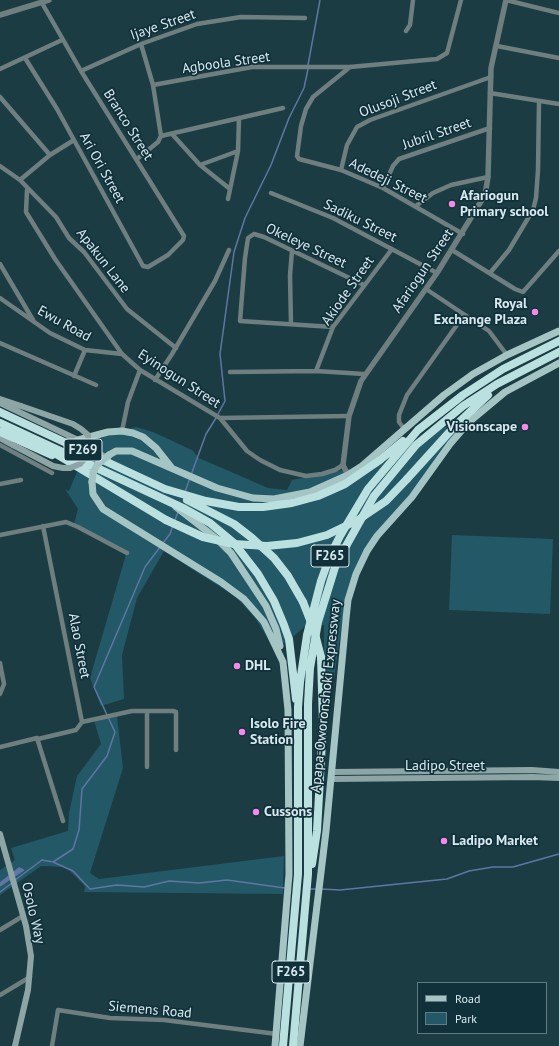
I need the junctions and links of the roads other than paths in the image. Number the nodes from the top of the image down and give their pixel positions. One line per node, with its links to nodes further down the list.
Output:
1 (49, 0): 5 (street)
2 (413, 0): 9 (street)
3 (461, 0): 15 (street, Agboola Street)
4 (506, 0): 6 (street); 12 (street, Afariogun Street)
5 (42, 3): 7 (street); 10 (street, Branco Street)
6 (559, 13)
7 (0, 15)
8 (305, 18): 11 (street, Ijaye Street)
9 (406, 31)
10 (62, 40): 13 (street); 17 (street, Branco Street)
11 (141, 44): 17 (street, Ijaye Street); 19 (street)
12 (497, 46): 14 (street); 18 (street, Afariogun Street)
13 (25, 58): 16 (street); 29 (street, Ari Ori Street)
14 (559, 58)
15 (350, 67): 19 (street, Agboola Street); 35 (street, Adedeji Street)
16 (0, 69)
17 (81, 71): 32 (street, Branco Street)
18 (491, 77): 20 (street, Afariogun Street); 35 (street, Olusoji Street)
19 (152, 85): 28 (street)
20 (490, 93): 22 (street); 26 (street, Afariogun Street)
21 (0, 97): 31 (street)
22 (539, 102): 23 (street); 53 (street)
23 (559, 104)
24 (283, 108): 25 (street)
25 (239, 118): 27 (street); 30 (street)
26 (490, 128): 36 (street, Afariogun Street); 38 (street, Jubril Street)
27 (172, 134): 28 (street); 33 (street)
28 (161, 136): 32 (street)
29 (74, 140): 31 (street); 50 (street, Ari Ori Street)
30 (238, 151): 33 (street); 39 (street)
31 (50, 155): 37 (street)
32 (137, 159): 50 (street, Branco Street)
33 (200, 165): 39 (street)
34 (0, 166): 37 (street)
35 (341, 170): 38 (street, Adedeji Street)
36 (488, 177): 43 (street); 44 (street, Afariogun Street)
37 (20, 180): 40 (street, Apakun Lane)
38 (383, 188): 43 (street, Adedeji Street)
39 (230, 189): 42 (street)
40 (27, 190): 64 (street, Apakun Lane); 67 (street, Eyinogun Street)
41 (271, 193): 45 (street, Sadiku Street)
42 (228, 198)
43 (416, 206): 44 (street, Adedeji Street)
44 (463, 234): 48 (street, Afariogun Street)
45 (392, 249): 52 (street, Sadiku Street); 54 (street, Akiode Street)
46 (229, 250): 64 (street)
47 (292, 250): 54 (street, Okeleye Street); 59 (street); 59 (street, Okeleye Street)
48 (452, 250): 52 (street, Afariogun Street); 53 (street)
49 (559, 251): 53 (street)
50 (168, 255)
51 (0, 264): 58 (street)
52 (437, 273): 55 (street, Afariogun Street)
53 (490, 274)
54 (364, 285): 60 (street, Akiode Street)
55 (426, 289): 57 (street); 74 (street, Afariogun Street)
56 (0, 298): 58 (street, Ewu Road)
57 (464, 315): 68 (street); 84 (street)
58 (34, 321): 65 (street, Ewu Road)
59 (291, 324): 60 (street, Okeleye Street)
60 (333, 327): 72 (street, Akiode Street)
61 (559, 331): 68 (main road, Apapa-Oworonshoki Expressway)
62 (559, 341): 85 (highway, Apapa-Oworonshoki Expressway / F265)
63 (0, 343): 75 (street)
64 (176, 348): 76 (street)
65 (85, 350): 67 (street, Ewu Road); 75 (street)
66 (559, 352): 69 (highway, Apapa-Oworonshoki Expressway / F265)
67 (122, 354): 71 (street, Eyinogun Street)
68 (507, 355): 84 (main road, Apapa-Oworonshoki Expressway)
69 (536, 362): 92 (highway, bridge); 120 (highway, Apapa-Oworonshoki Expressway / F265)
70 (559, 363): 116 (main road, Apapa-Oworonshoki Expressway)
71 (140, 370): 76 (street, Eyinogun Street); 86 (street)
72 (316, 370): 73 (street); 74 (street)
73 (230, 372)
74 (364, 374): 81 (street, Afariogun Street)
75 (74, 376): 77 (street)
76 (155, 380): 82 (street, Eyinogun Street)
77 (96, 386)
78 (0, 398): 89 (main road, bridge)
79 (0, 403): 90 (main road)
80 (0, 412): 94 (highway, F269)
81 (349, 416): 82 (street, Eyinogun Street); 93 (street, Afariogun Street)
82 (220, 418): 93 (street)
83 (0, 423): 88 (highway, F269)
84 (404, 430): 97 (main road, Apapa-Oworonshoki Expressway)
85 (418, 430): 101 (highway); 108 (highway, Apapa-Oworonshoki Expressway / F265)
86 (122, 431): 90 (main road); 95 (main road)
87 (0, 432): 92 (highway)
88 (20, 432): 92 (highway); 100 (highway, F269)
89 (0, 438)
90 (78, 440): 94 (main road)
91 (0, 445): 96 (street)
92 (71, 464)
93 (343, 465): 97 (street)
94 (119, 466): 100 (highway, F269)
95 (171, 468): 97 (main road, Apapa-Oworonshoki Expressway); 105 (main road, Apapa-Oworonshoki Expressway, bridge)
96 (52, 473)
97 (348, 475)
98 (21, 480): 99 (street)
99 (0, 484)
100 (173, 498): 101 (highway); 101 (main road)
101 (187, 505): 105 (main road); 108 (highway); 120 (highway, bridge)
102 (43, 526): 103 (street); 104 (street); 110 (street, Alao Street)
103 (0, 535)
104 (127, 553)
105 (284, 662): 125 (main road, Apapa-Oworonshoki Expressway)
106 (0, 663): 107 (street)
107 (0, 694)
108 (298, 707): 129 (highway, Apapa-Oworonshoki Expressway / F265)
109 (147, 711): 110 (street); 113 (street); 114 (street)
110 (82, 722): 111 (street)
111 (38, 740): 112 (street); 118 (street)
112 (0, 746)
113 (176, 750)
114 (147, 767)
115 (559, 772): 116 (main road, Ladipo Street)
116 (332, 775): 117 (main road, Ladipo Street); 131 (main road, Apapa-Oworonshoki Expressway)
117 (559, 778)
118 (62, 821)
119 (0, 837): 121 (main road, Osolo Way)
120 (308, 874): 130 (highway, Apapa-Oworonshoki Expressway / F265)
121 (23, 916): 122 (street); 123 (main road, Osolo Way)
122 (0, 930)
123 (30, 977): 124 (street); 126 (main road, Osolo Way)
124 (0, 995)
125 (276, 1034): 127 (street, Siemens Road); 128 (main road, Apapa-Oworonshoki Expressway)
126 (15, 1046)
127 (52, 1046)
128 (275, 1046)
129 (284, 1046)
130 (293, 1046)
131 (300, 1046)

